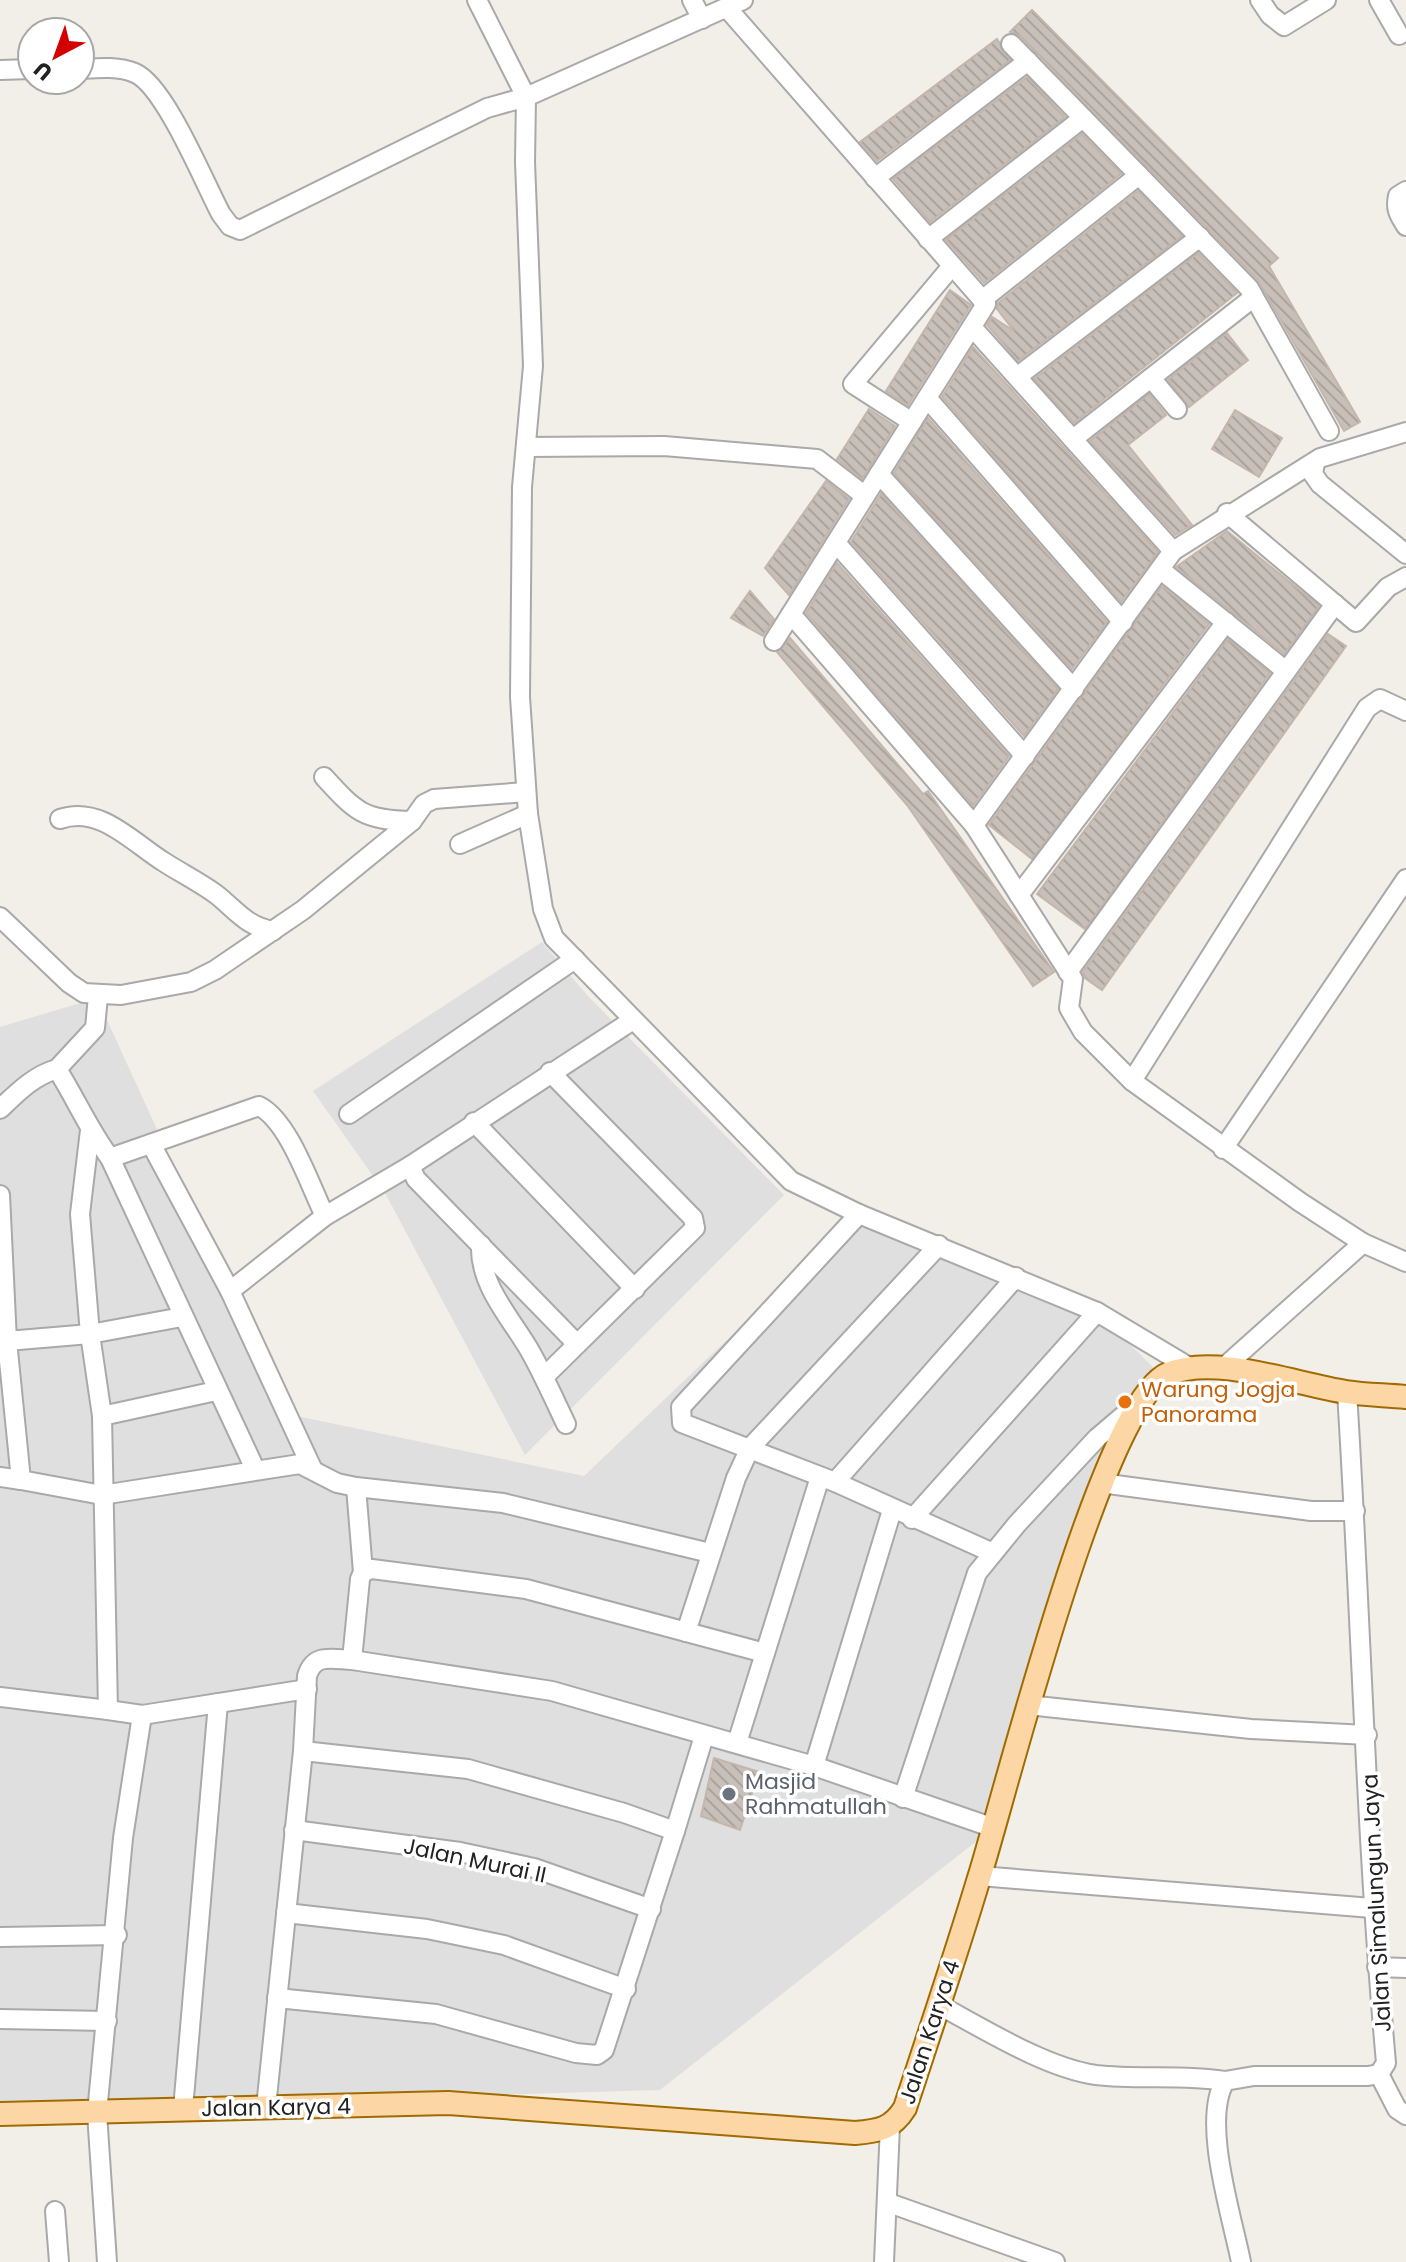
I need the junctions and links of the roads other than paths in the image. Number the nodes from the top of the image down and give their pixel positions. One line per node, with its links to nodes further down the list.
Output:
1 (477, 0): 12 (street)
2 (692, 0): 7 (street)
3 (1260, 0): 4 (street)
4 (1326, 0)
5 (1379, 0): 8 (street)
6 (735, 4): 7 (street); 15 (street)
7 (702, 19): 12 (street)
8 (1399, 35)
9 (1011, 44): 10 (street)
10 (1028, 61): 13 (street); 15 (street)
11 (96, 69): 12 (street)
12 (526, 97): 32 (street)
13 (1083, 118): 14 (street); 19 (street)
14 (1139, 175): 18 (street); 22 (street)
15 (875, 178): 19 (street)
16 (1406, 191): 17 (street)
17 (1406, 226)
18 (1200, 237): 21 (street); 24 (street)
19 (928, 239): 20 (street)
20 (952, 266): 22 (street); 28 (street)
21 (1254, 297): 25 (street); 29 (street)
22 (982, 300): 23 (street)
23 (972, 327): 24 (street); 26 (street)
24 (1018, 376): 31 (street)
25 (1151, 378): 27 (street); 31 (street)
26 (927, 398): 28 (street); 44 (street)
27 (1177, 409)
28 (912, 422): 34 (street)
29 (1329, 431)
30 (1403, 437): 33 (street)
31 (1073, 439): 38 (street)
32 (526, 447): 35 (street); 52 (street)
33 (1315, 463): 36 (street); 39 (street)
34 (879, 474): 35 (street); 48 (street)
35 (865, 496): 37 (street)
36 (1227, 513): 38 (street); 42 (street)
37 (836, 543): 43 (street); 50 (street)
38 (1173, 551): 40 (street)
39 (1406, 554)
40 (1161, 570): 44 (street); 45 (street)
41 (1406, 577): 42 (street)
42 (1335, 604): 47 (street)
43 (791, 614): 46 (street); 56 (street)
44 (1123, 622): 48 (street)
45 (1226, 622): 47 (street); 59 (street)
46 (774, 641)
47 (1286, 671): 63 (street)
48 (1074, 689): 50 (street)
49 (1406, 711): 68 (street)
50 (1025, 756): 56 (street)
51 (324, 777): 55 (street)
52 (526, 792): 53 (street); 55 (street)
53 (528, 814): 57 (street); 62 (street)
54 (60, 819): 61 (street)
55 (412, 821): 61 (street)
56 (974, 825): 59 (street)
57 (460, 844)
58 (1406, 879): 74 (street)
59 (1019, 895): 63 (street)
60 (0, 917): 64 (street)
61 (273, 931): 64 (street)
62 (575, 959): 65 (street); 70 (street)
63 (1068, 972): 68 (street)
64 (98, 996): 66 (street)
65 (633, 1020): 67 (street); 78 (street)
66 (57, 1069): 69 (street); 72 (street)
67 (550, 1072): 71 (street); 85 (street)
68 (1132, 1081): 74 (street)
69 (0, 1109)
70 (349, 1114)
71 (474, 1122): 76 (street); 85 (street)
72 (90, 1130): 75 (street); 89 (street)
73 (151, 1144): 75 (street); 79 (street); 86 (street)
74 (1223, 1149): 80 (street)
75 (110, 1158): 88 (street)
76 (410, 1166): 79 (street); 81 (street)
77 (0, 1195): 90 (street)
78 (859, 1214): 82 (street); 101 (street)
79 (325, 1216): 86 (street)
80 (1363, 1243): 83 (street); 93 (street)
81 (481, 1245): 91 (street); 94 (street)
82 (939, 1245): 84 (street); 101 (street)
83 (1406, 1262)
84 (1016, 1277): 87 (street); 106 (street)
85 (635, 1289): 91 (street)
86 (230, 1291): 102 (street)
87 (1097, 1312): 92 (street); 112 (street)
88 (182, 1317): 89 (street); 95 (street)
89 (90, 1334): 90 (street); 99 (street)
90 (4, 1341): 105 (street)
91 (577, 1344): 94 (street)
92 (1189, 1367): 93 (main road); 98 (main road, Jalan Karya 4)
93 (1222, 1369): 96 (main road)
94 (544, 1377): 100 (street)
95 (216, 1391): 99 (street); 103 (street)
96 (1347, 1392): 97 (main road); 111 (street, Jalan Simalungun Jaya)
97 (1406, 1397)
98 (1139, 1402): 107 (main road, Jalan Karya 4); 114 (street)
99 (102, 1416): 109 (street)
100 (566, 1424)
101 (750, 1448): 106 (street); 113 (street)
102 (312, 1468): 103 (street); 108 (street)
103 (255, 1469): 109 (street)
104 (0, 1477): 105 (street)
105 (21, 1480): 109 (street)
106 (828, 1480): 110 (street); 117 (street)
107 (1101, 1483): 111 (street); 122 (main road, Jalan Karya 4)
108 (356, 1487): 113 (street); 115 (street)
109 (102, 1495): 123 (street)
110 (892, 1510): 112 (street); 129 (street)
111 (1355, 1511): 125 (street, Jalan Simalungun Jaya)
112 (912, 1519): 114 (street)
113 (710, 1553): 116 (street)
114 (993, 1553): 130 (street)
115 (363, 1572): 116 (street); 118 (street)
116 (686, 1632): 117 (street)
117 (765, 1653): 127 (street)
118 (352, 1660): 119 (street); 126 (street)
119 (307, 1689): 121 (street); 128 (street)
120 (0, 1697): 123 (street)
121 (218, 1703): 124 (street); 150 (street)
122 (1028, 1705): 125 (street); 131 (main road, Jalan Karya 4)
123 (108, 1710): 124 (street)
124 (142, 1715): 138 (street)
125 (1367, 1735): 135 (street, Jalan Simalungun Jaya)
126 (704, 1736): 127 (street); 133 (street)
127 (737, 1743): 129 (street)
128 (303, 1751): 132 (street); 133 (street)
129 (814, 1766): 130 (street)
130 (903, 1798): 131 (street)
131 (994, 1828): 134 (main road, Jalan Karya 4)
132 (294, 1830): 136 (street, Jalan Murai II); 137 (street)
133 (675, 1831): 136 (street)
134 (980, 1876): 135 (street); 144 (main road, Jalan Karya 4)
135 (1372, 1908): 140 (street, Jalan Simalungun Jaya)
136 (651, 1909): 142 (street)
137 (286, 1913): 142 (street); 143 (street)
138 (117, 1935): 139 (street); 146 (street)
139 (0, 1937)
140 (1377, 1967): 141 (street); 147 (street, Jalan Simalungun Jaya)
141 (1406, 1968)
142 (626, 1989): 143 (street)
143 (277, 1998): 149 (street)
144 (939, 2005): 148 (street); 154 (main road, Jalan Karya 4)
145 (0, 2019): 146 (street)
146 (107, 2021): 151 (street)
147 (1379, 2074): 148 (street); 153 (street)
148 (1225, 2081): 161 (street)
149 (266, 2107): 150 (main road, Jalan Karya 4); 154 (main road, Jalan Karya 4)
150 (183, 2109): 151 (main road, Jalan Karya 4)
151 (97, 2113): 152 (main road, Jalan Karya 4); 158 (street)
152 (0, 2114)
153 (1406, 2115)
154 (890, 2126): 155 (street)
155 (889, 2203): 159 (street); 160 (street)
156 (55, 2211): 157 (street)
157 (59, 2262)
158 (107, 2262)
159 (884, 2262)
160 (1055, 2262)
161 (1241, 2262)

